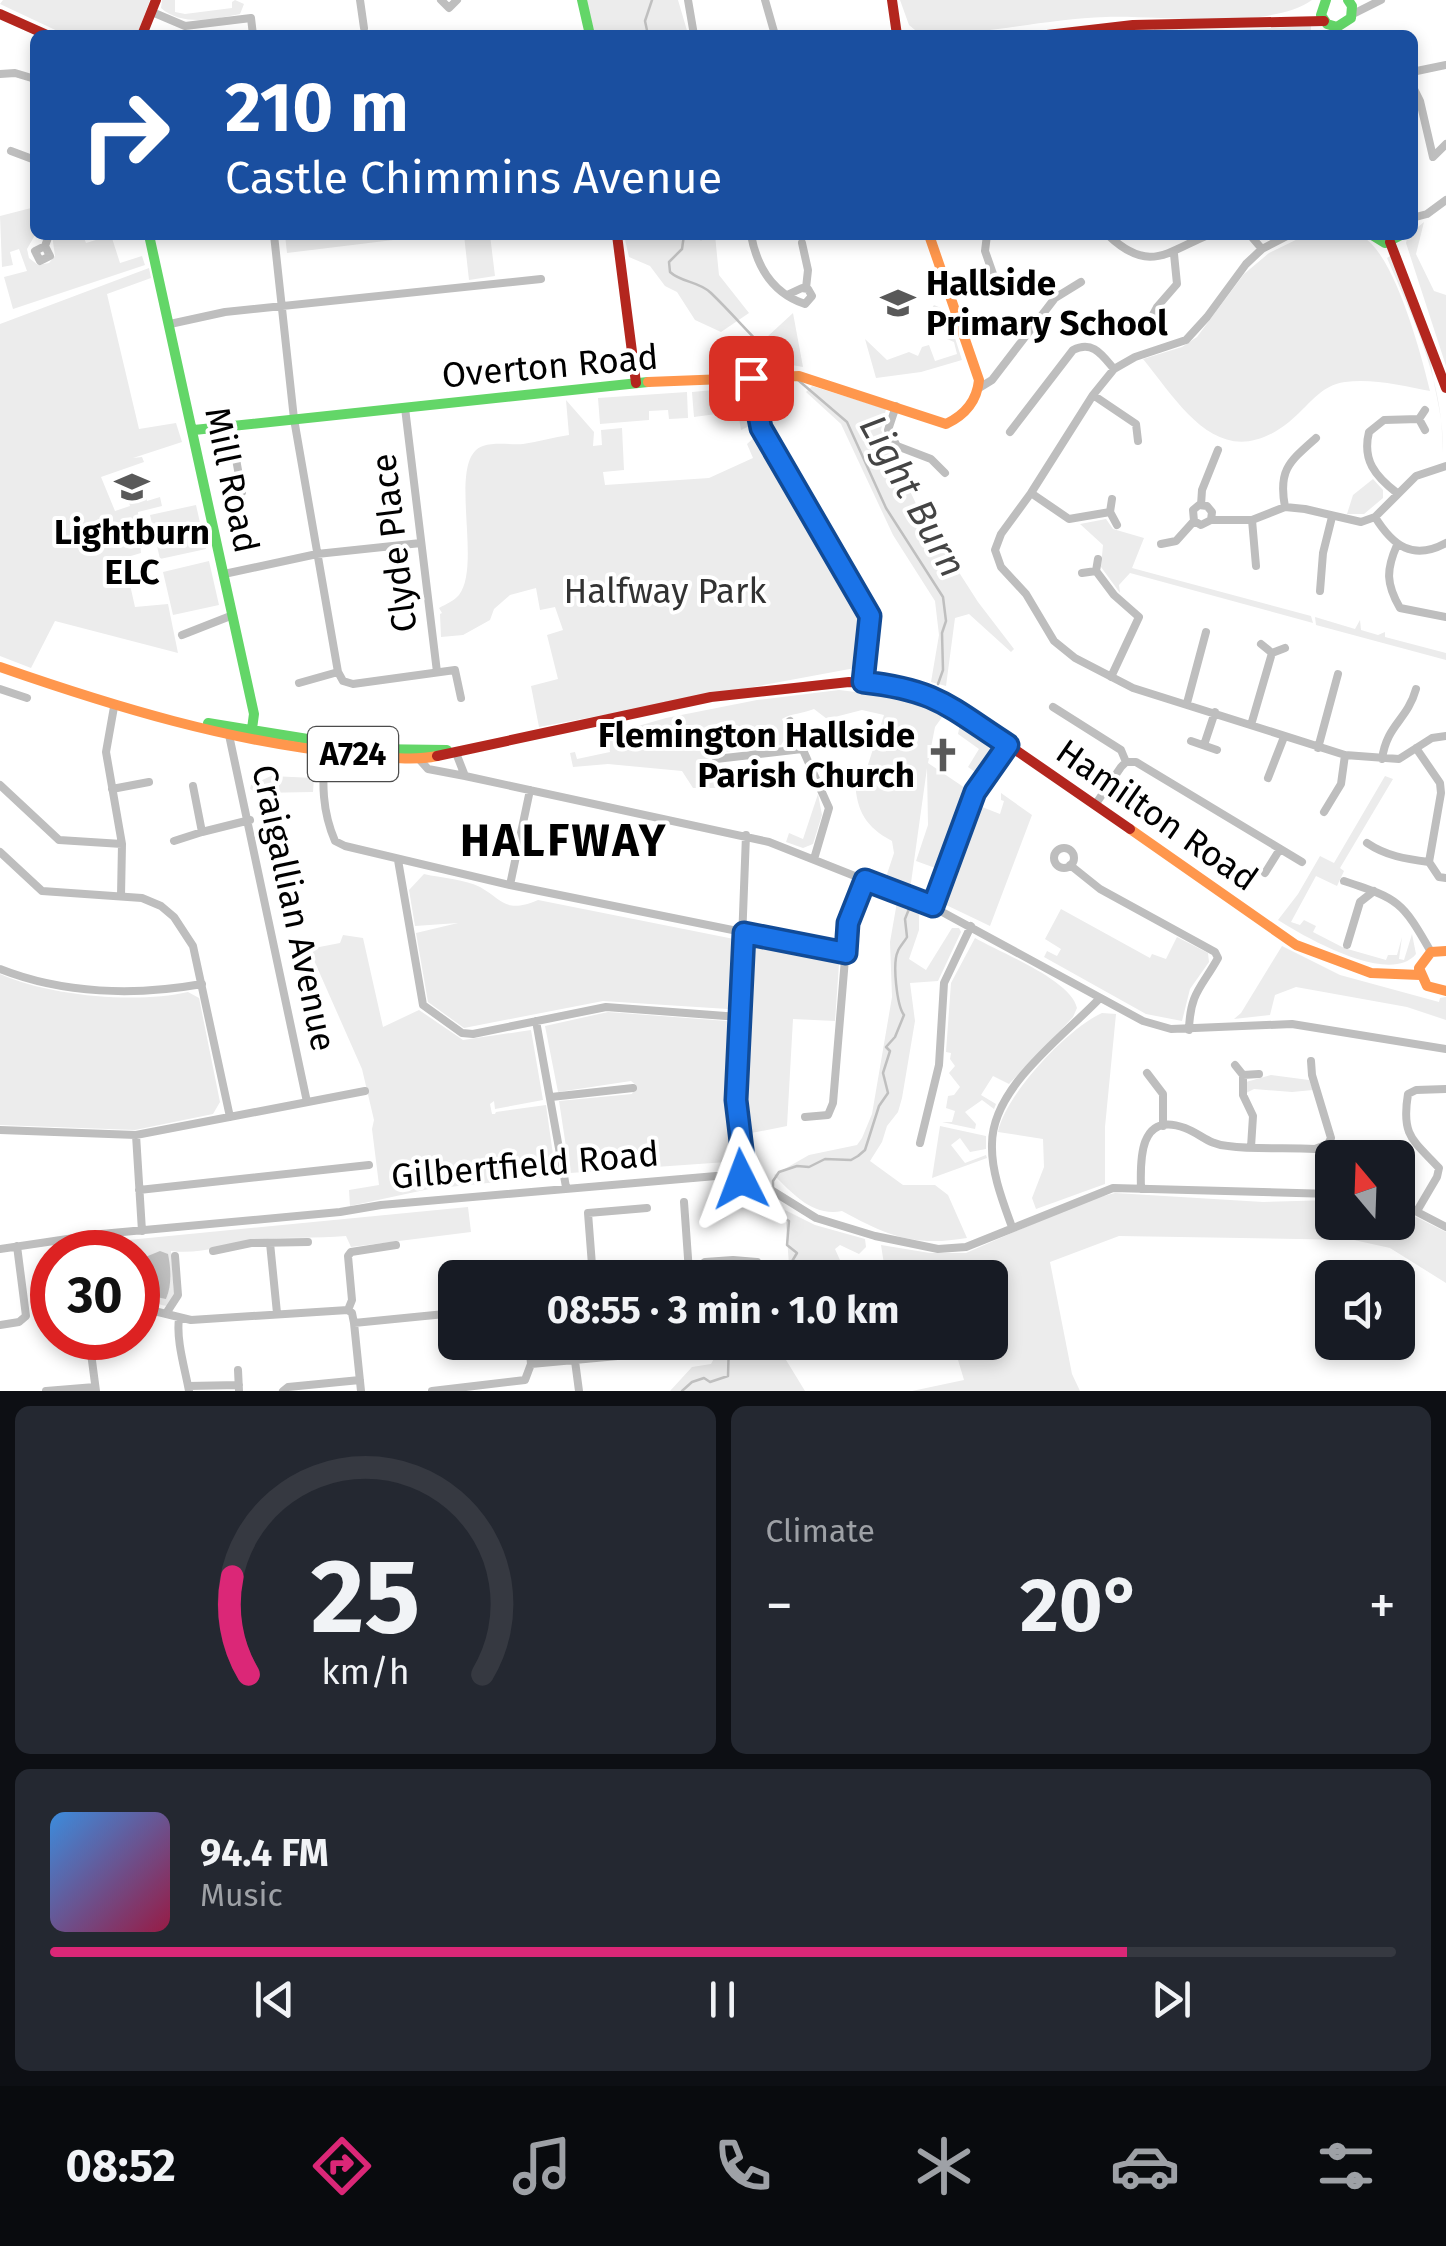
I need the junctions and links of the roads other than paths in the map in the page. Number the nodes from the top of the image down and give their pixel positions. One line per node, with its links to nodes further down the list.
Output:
1 (360, 0): 16 (street)
2 (441, 0): 3 (street)
3 (457, 0)
4 (582, 0): 20 (street)
5 (688, 0): 21 (street)
6 (765, 0): 22 (street)
7 (892, 0): 23 (street)
8 (1348, 0): 9 (street); 14 (street)
9 (1376, 1): 14 (street)
10 (1324, 4): 13 (street); 15 (street)
11 (154, 6): 18 (street); 19 (street)
12 (1, 14): 17 (street)
13 (1302, 19): 15 (street); 24 (street)
14 (1350, 24): 15 (street)
15 (1331, 27)
16 (364, 28)
17 (36, 30)
18 (144, 30)
19 (252, 30)
20 (589, 30)
21 (693, 30)
22 (774, 30)
23 (895, 30)
24 (1134, 30)
25 (1446, 64): 26 (street)
26 (1418, 71)
27 (0, 74): 28 (street)
28 (30, 78)
29 (1418, 97): 30 (street)
30 (1446, 144)
31 (11, 151): 32 (street)
32 (30, 158)
33 (1446, 200): 34 (street)
34 (1418, 216)
35 (46, 240): 48 (street)
36 (150, 240): 59 (street, Mill Road)
37 (275, 240): 58 (street)
38 (618, 240): 63 (street)
39 (753, 240): 57 (street)
40 (931, 240): 64 (street)
41 (985, 240): 56 (street)
42 (1113, 240): 50 (street)
43 (1199, 240): 50 (street)
44 (1254, 240): 49 (street)
45 (1279, 240): 49 (street)
46 (1396, 240): 65 (street)
47 (802, 244): 51 (street)
48 (44, 246)
49 (1262, 249): 61 (street)
50 (1174, 254): 60 (street)
51 (805, 259): 52 (street); 55 (street)
52 (792, 262)
53 (541, 278): 58 (street)
54 (1080, 282): 64 (street, Overton Road)
55 (806, 288): 57 (street); 57 (street)
56 (998, 288)
57 (786, 295)
58 (282, 306): 59 (street); 70 (street)
59 (170, 324): 75 (street, Mill Road)
60 (1148, 324)
61 (1114, 369): 66 (street); 77 (street)
62 (751, 378): 63 (street, Overton Road); 67 (street, Overton Road); 121 (street)
63 (636, 383): 68 (street, Overton Road)
64 (979, 388): 67 (street, Overton Road)
65 (1446, 388)
66 (1092, 395): 73 (street); 85 (street)
67 (896, 406): 82 (street)
68 (405, 408): 70 (street, Overton Road); 97 (street, Clyde Place)
69 (1425, 410): 71 (street)
70 (294, 419): 74 (street, Overton Road); 102 (street)
71 (1419, 419): 76 (street); 84 (street)
72 (1147, 420): 73 (street)
73 (1136, 424): 79 (street)
74 (230, 426): 75 (street, Overton Road); 83 (street)
75 (194, 430): 107 (street, Mill Road)
76 (1424, 430)
77 (1010, 432)
78 (1316, 438): 88 (street)
79 (1138, 441)
80 (1218, 450): 87 (street)
81 (1446, 466): 84 (street)
82 (946, 473)
83 (242, 492)
84 (1396, 492): 91 (street)
85 (1031, 494): 89 (street); 120 (street)
86 (1112, 499): 89 (street)
87 (1201, 505): 92 (street); 94 (street)
88 (1285, 507): 90 (street); 93 (street)
89 (1110, 512): 95 (street)
90 (1332, 517): 91 (street); 108 (street)
91 (1375, 518): 100 (street)
92 (1211, 520): 93 (street); 94 (street)
93 (1252, 520): 104 (street)
94 (1194, 522): 96 (street)
95 (1117, 525)
96 (1176, 541): 99 (street); 101 (street)
97 (421, 543): 102 (street); 118 (street, Clyde Place)
98 (1446, 543): 100 (street)
99 (1162, 544)
100 (1397, 545): 110 (street)
101 (1185, 551)
102 (318, 554): 107 (street); 117 (street)
103 (1098, 559): 105 (street)
104 (1256, 566)
105 (1096, 571): 106 (street); 120 (street)
106 (1082, 573)
107 (224, 574): 109 (street, Mill Road)
108 (1320, 591)
109 (233, 615): 112 (street); 134 (street, Mill Road)
110 (1446, 617)
111 (1206, 632): 127 (street)
112 (182, 635)
113 (1261, 644): 115 (street)
114 (1285, 648): 115 (street)
115 (1272, 653): 132 (street)
116 (0, 667): 128 (street, Hamilton Road / A724)
117 (338, 672): 118 (street); 122 (street)
118 (437, 672): 126 (street)
119 (1338, 674): 140 (street)
120 (1112, 677): 127 (street)
121 (863, 682): 138 (street, Hamilton Road / A724); 145 (street, Hamilton Road / A724)
122 (299, 683)
123 (0, 689): 125 (street)
124 (1416, 689): 147 (street)
125 (27, 698)
126 (461, 698)
127 (1187, 704): 130 (street)
128 (114, 707): 133 (street, Hamilton Road / A724); 156 (street)
129 (1054, 707): 150 (street)
130 (1215, 712): 132 (street); 139 (street)
131 (790, 720): 142 (street)
132 (1251, 724): 136 (street)
133 (230, 730): 134 (street, Hamilton Road / A724); 160 (street, Craigallian Avenue)
134 (252, 732): 144 (street, Hamilton Road / A724); 145 (street, Hamilton Road / A724)
135 (1446, 736): 141 (street)
136 (1284, 737): 140 (street); 152 (street)
137 (1191, 741): 139 (street)
138 (1008, 745): 158 (street, Hamilton Road / A724); 180 (street)
139 (1204, 745): 143 (street)
140 (1318, 748): 146 (street)
141 (1416, 748): 147 (street); 171 (street)
142 (802, 749): 148 (street); 169 (street)
143 (1217, 750)
144 (326, 751): 149 (street, Hamilton Road / A724); 168 (street)
145 (456, 753): 149 (street, Hamilton Road / A724); 151 (street)
146 (1345, 755): 147 (street); 159 (street)
147 (1382, 758)
148 (716, 759)
149 (420, 760): 151 (street)
150 (1126, 762): 158 (street); 166 (street)
151 (465, 776): 157 (street)
152 (1268, 778)
153 (148, 782): 156 (street)
154 (0, 786): 165 (street)
155 (193, 786): 161 (street)
156 (112, 789): 165 (street)
157 (530, 790): 162 (street); 177 (street)
158 (1095, 805): 188 (street, Hamilton Road / A724)
159 (1324, 812)
160 (250, 820): 161 (street); 205 (street, Craigallian Avenue)
161 (202, 832): 163 (street)
162 (746, 834): 169 (street); 182 (street)
163 (174, 841)
164 (1367, 843): 171 (street)
165 (122, 844): 179 (street)
166 (1280, 849): 170 (street); 173 (street)
167 (0, 852): 179 (street)
168 (398, 860): 177 (street); 193 (street)
169 (814, 860): 175 (street)
170 (1302, 862)
171 (1429, 862): 174 (street)
172 (1070, 865): 194 (street)
173 (1265, 872)
174 (1446, 878)
175 (865, 880): 180 (street); 186 (street)
176 (1344, 882): 178 (street)
177 (510, 885): 182 (street)
178 (1374, 891): 183 (street); 185 (street)
179 (121, 896): 189 (street)
180 (933, 906): 181 (street)
181 (971, 926): 191 (street); 211 (street)
182 (744, 933): 186 (street); 192 (street)
183 (1347, 944)
184 (1446, 951): 185 (street)
185 (1431, 952): 188 (street)
186 (846, 953): 207 (street)
187 (0, 969): 189 (street)
188 (1420, 974): 190 (street)
189 (202, 984): 206 (street)
190 (1446, 990)
191 (1100, 998): 194 (street); 224 (street)
192 (739, 1017): 193 (street); 216 (street)
193 (536, 1021): 204 (street)
194 (1189, 1030): 195 (street)
195 (1446, 1050)
196 (1312, 1061): 212 (street)
197 (1235, 1064): 200 (street)
198 (1147, 1073): 208 (street)
199 (1259, 1074): 200 (street)
200 (1244, 1076): 212 (street)
201 (633, 1088): 204 (street)
202 (1446, 1089): 223 (street)
203 (365, 1092): 205 (street)
204 (551, 1097): 217 (street)
205 (307, 1102): 206 (street)
206 (230, 1117): 210 (street)
207 (805, 1117)
208 (1163, 1126): 212 (street); 218 (street)
209 (0, 1130): 210 (street)
210 (136, 1136): 219 (street)
211 (920, 1143)
212 (1251, 1147)
213 (369, 1165): 214 (street)
214 (354, 1166): 215 (street); 219 (street)
215 (355, 1178)
216 (741, 1179): 217 (street, Gilbertfield Road); 224 (street, Gilbertfield Road)
217 (566, 1187): 227 (street, Gilbertfield Road)
218 (1141, 1188): 220 (street, Gilbertfield Road); 224 (street, Gilbertfield Road)
219 (139, 1190): 226 (street)
220 (1315, 1193)
221 (684, 1202): 237 (street)
222 (647, 1208): 236 (street)
223 (1417, 1211): 225 (street)
224 (1012, 1228)
225 (1446, 1228)
226 (142, 1230)
227 (152, 1230)
228 (308, 1242): 229 (street)
229 (270, 1243): 234 (street); 241 (street)
230 (30, 1244): 232 (street, Gilbertfield Road)
231 (396, 1245): 238 (street)
232 (17, 1246): 233 (street, Gilbertfield Road); 245 (street)
233 (0, 1248)
234 (212, 1251)
235 (175, 1256): 240 (street)
236 (592, 1260)
237 (689, 1260)
238 (348, 1310): 241 (street); 244 (street)
239 (160, 1311): 240 (street)
240 (167, 1312): 243 (street)
241 (277, 1313): 243 (street)
242 (438, 1315): 244 (street)
243 (179, 1319): 253 (street)
244 (354, 1323): 251 (street)
245 (0, 1325)
246 (92, 1360): 255 (street)
247 (531, 1360): 249 (street)
248 (575, 1360): 249 (street); 260 (street)
249 (531, 1364): 252 (street)
250 (238, 1370): 254 (street)
251 (360, 1380): 257 (street); 258 (street)
252 (506, 1387): 259 (street)
253 (188, 1388): 254 (street)
254 (239, 1388)
255 (96, 1389): 256 (street)
256 (46, 1391)
257 (283, 1391)
258 (362, 1391)
259 (432, 1391)
260 (579, 1391)

